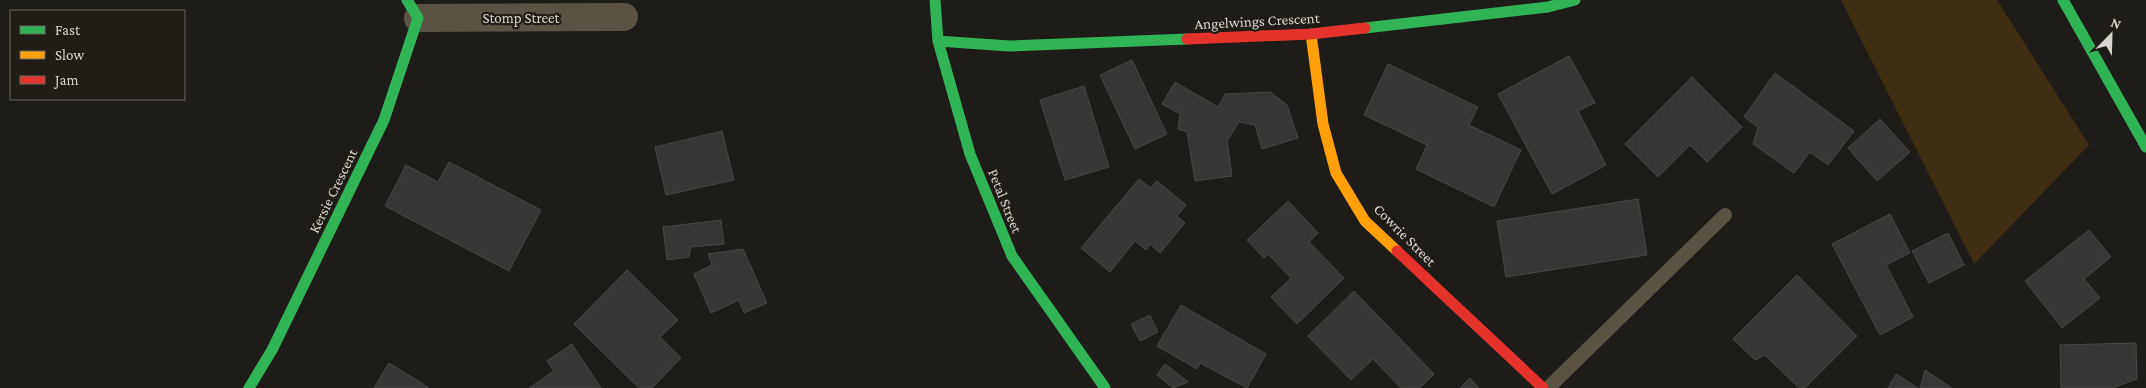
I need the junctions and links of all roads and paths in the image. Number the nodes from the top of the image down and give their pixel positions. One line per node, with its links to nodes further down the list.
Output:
1 (935, 0): 7 (street, Petal Street)
2 (1575, 0): 6 (street, Angelwings Crescent)
3 (2062, 0): 8 (street)
4 (413, 9): 5 (street, Stomp Street); 10 (street, Kersie Crescent)
5 (624, 17)
6 (1311, 34): 7 (street, Angelwings Crescent); 12 (street, Cowrie Street)
7 (938, 41): 11 (street, Petal Street)
8 (2146, 147)
9 (1725, 215): 13 (lane)
10 (249, 388)
11 (1105, 388)
12 (1543, 388)
13 (1548, 388)

